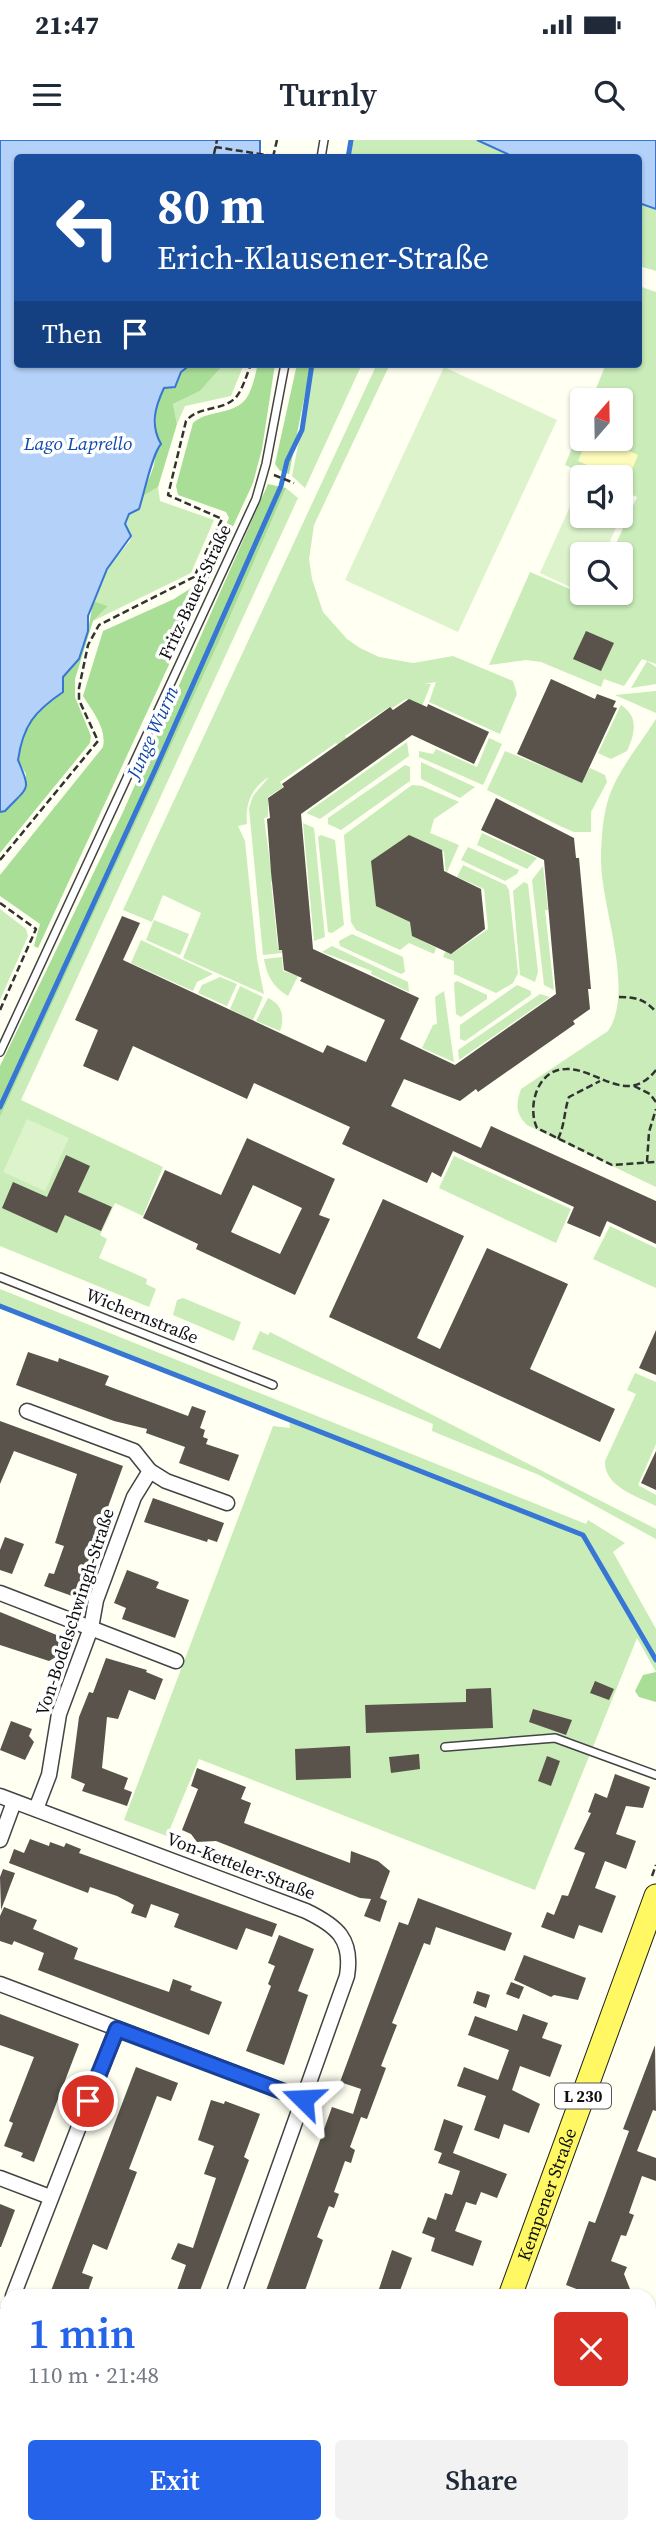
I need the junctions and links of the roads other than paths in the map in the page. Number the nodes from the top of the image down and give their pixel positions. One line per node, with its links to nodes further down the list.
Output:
1 (284, 368): 2 (lane, Fritz-Bauer-Straße)
2 (0, 1052)
3 (0, 1277): 4 (lane, Wichernstraße)
4 (273, 1385)
5 (27, 1411): 6 (street)
6 (150, 1471): 7 (street); 9 (street, Von-Bodelschwingh-Straße)
7 (227, 1503)
8 (0, 1593): 9 (street)
9 (91, 1628): 10 (street); 15 (street, Von-Bodelschwingh-Straße)
10 (176, 1661)
11 (445, 1747): 12 (lane)
12 (656, 1775)
13 (0, 1796): 14 (street, Von-Ketteler-Straße)
14 (14, 1802): 15 (street, Von-Ketteler-Straße); 16 (street)
15 (36, 1809): 20 (street, Von-Ketteler-Straße)
16 (0, 1840)
17 (656, 1896): 25 (main road, Kempener Straße / L 230)
18 (0, 1984): 19 (street)
19 (117, 2029): 20 (street); 22 (street)
20 (303, 2099): 24 (street, Von-Ketteler-Straße)
21 (0, 2178): 22 (street)
22 (50, 2197): 23 (street)
23 (16, 2289)
24 (235, 2289)
25 (513, 2289)

